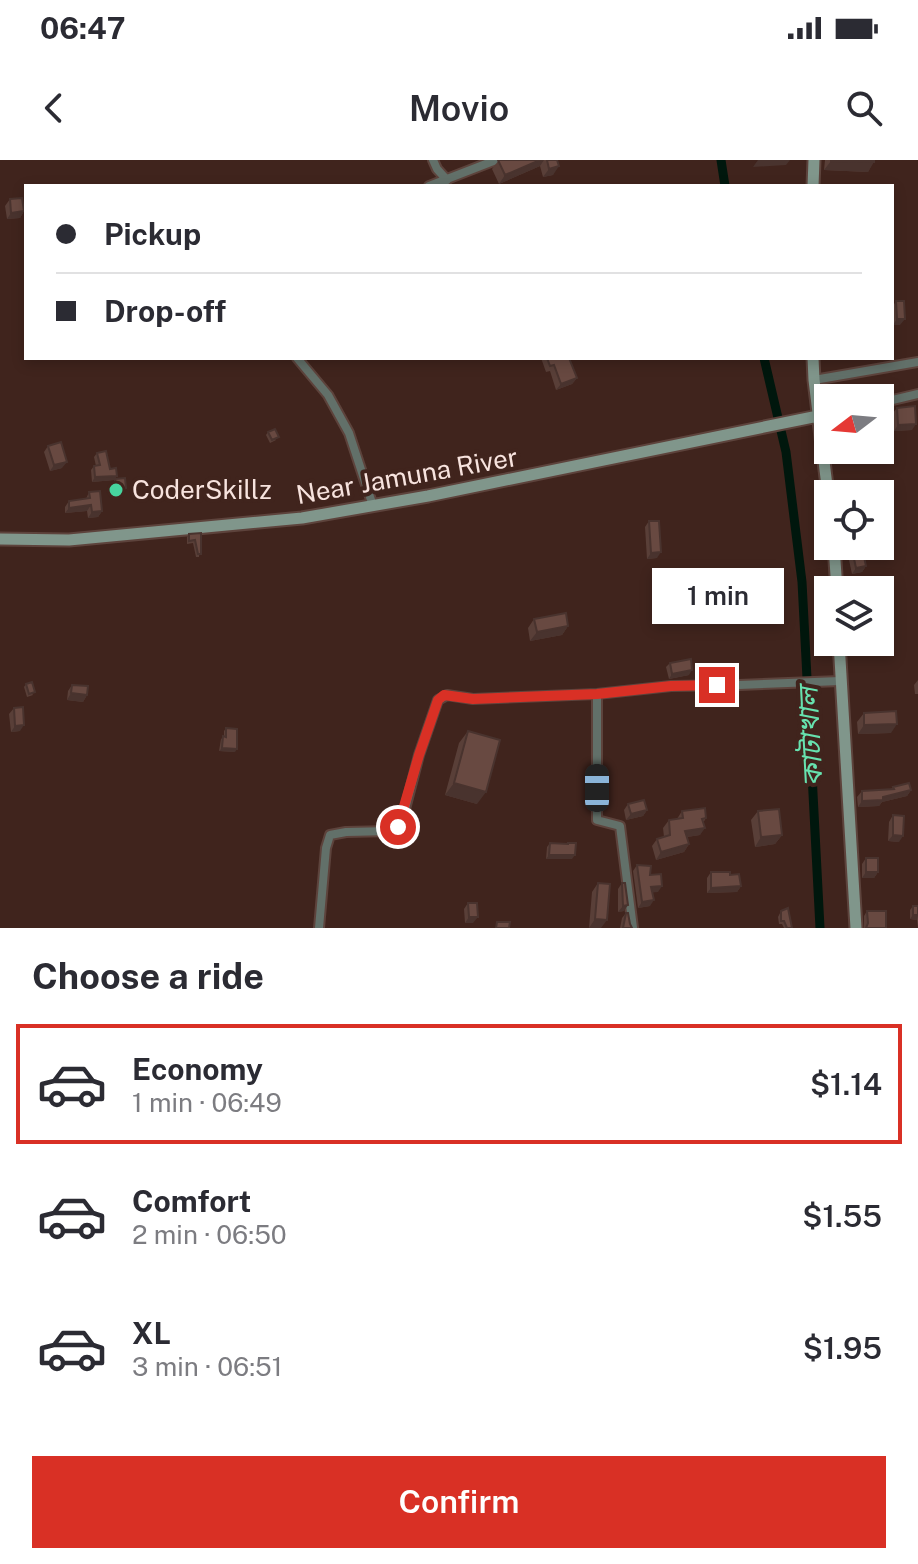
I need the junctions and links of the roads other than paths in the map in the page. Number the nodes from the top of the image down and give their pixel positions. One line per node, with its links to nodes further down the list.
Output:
1 (433, 160): 4 (street)
2 (496, 160): 4 (street)
3 (814, 160): 6 (street)
4 (447, 180): 5 (street)
5 (435, 184)
6 (813, 184)
7 (299, 360): 15 (street)
8 (813, 360): 10 (street)
9 (918, 362): 10 (street)
10 (814, 380): 11 (street)
11 (814, 384)
12 (918, 394): 13 (street)
13 (894, 400)
14 (814, 417): 15 (street, Near Jamuna River)
15 (373, 506): 16 (street, Near Jamuna River)
16 (0, 539)
17 (838, 656): 18 (street)
18 (835, 681): 19 (street); 22 (street)
19 (597, 694): 20 (street); 21 (street)
20 (319, 928)
21 (633, 928)
22 (856, 928)

